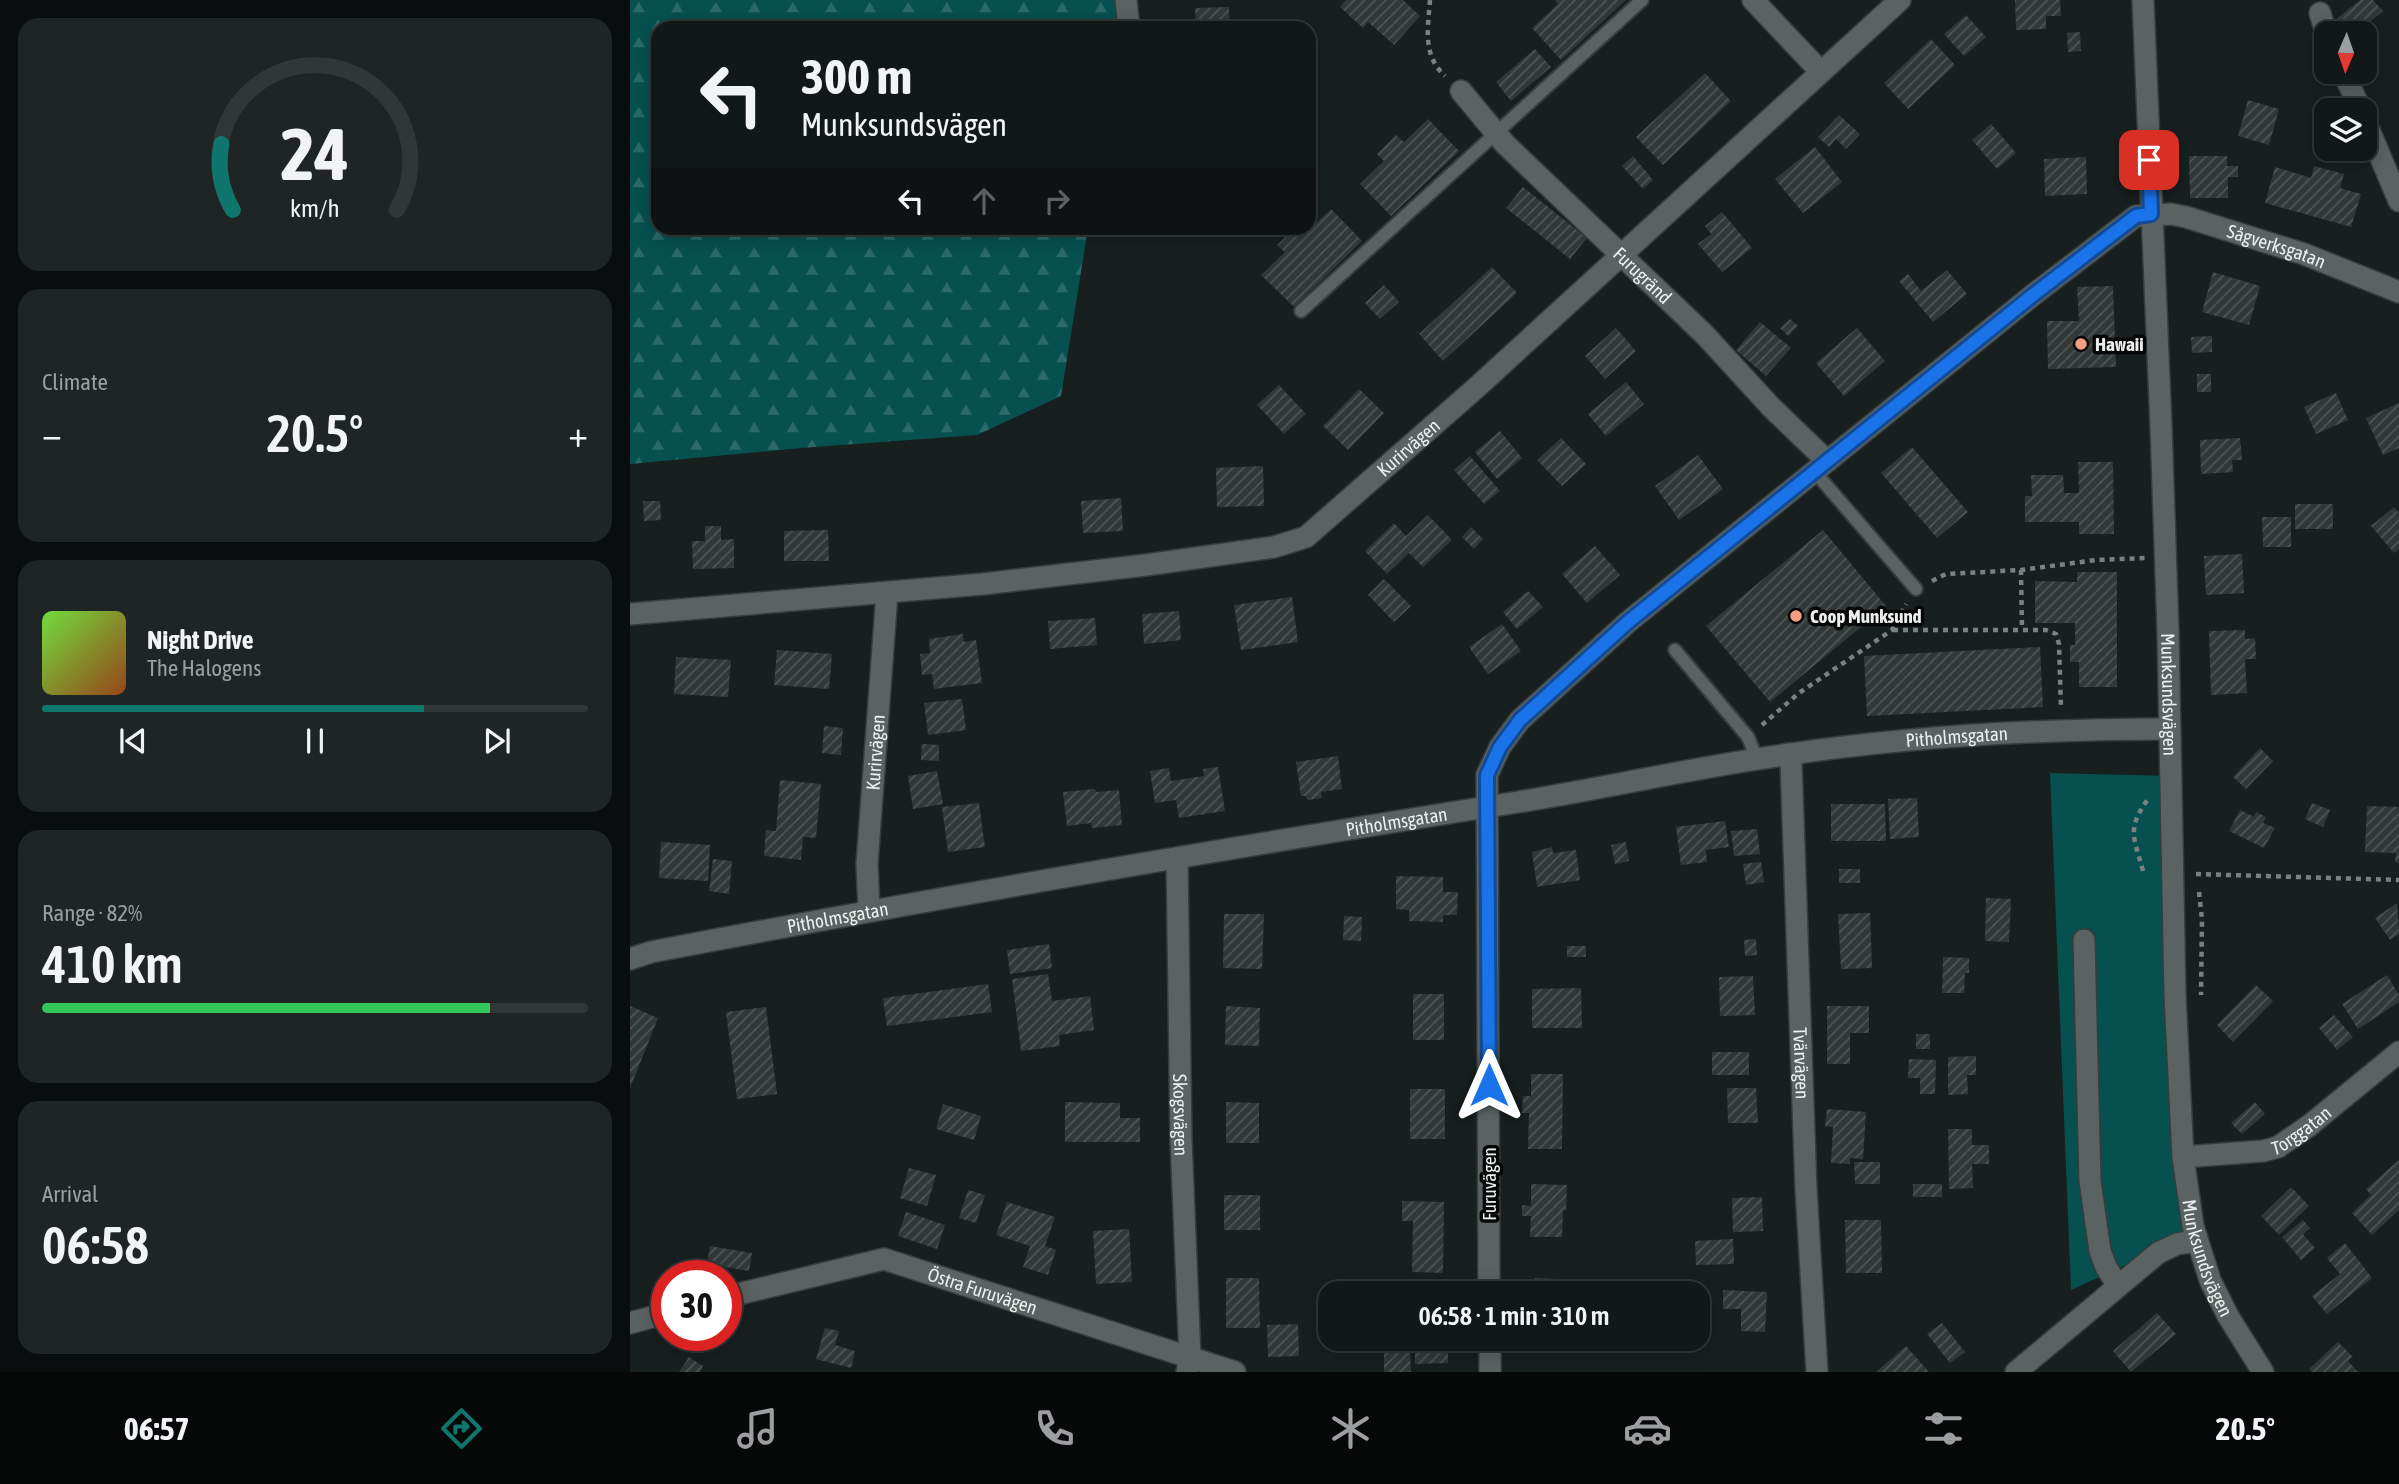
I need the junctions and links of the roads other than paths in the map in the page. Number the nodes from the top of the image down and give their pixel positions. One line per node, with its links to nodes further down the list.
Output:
1 (1126, 0): 6 (street)
2 (1642, 0): 9 (lane)
3 (1753, 0): 7 (street)
4 (1900, 0): 7 (street, Kurirvägen)
5 (2143, 0): 12 (street, Munksundsvägen)
6 (1128, 21)
7 (1821, 72): 13 (street, Kurirvägen)
8 (1461, 91): 9 (street, Furugränd)
9 (1496, 133): 13 (street, Furugränd); 15 (lane)
10 (2377, 149): 11 (street)
11 (2399, 201)
12 (2151, 214): 14 (street, Sågverksgatan); 16 (street, Furuvägen); 21 (street, Munksundsvägen)
13 (1622, 254): 16 (street, Furugränd); 18 (street, Kurirvägen)
14 (2399, 292)
15 (1301, 311)
16 (1820, 466): 17 (lane); 24 (street, Furuvägen)
17 (1916, 589)
18 (887, 593): 19 (street, Kurirvägen); 26 (street, Kurirvägen)
19 (630, 614)
20 (1675, 650): 23 (lane)
21 (2169, 729): 22 (street, Pitholmsgatan); 30 (street, Munksundsvägen)
22 (1788, 754): 23 (street, Pitholmsgatan); 41 (street, Tvärvägen)
23 (1756, 759): 24 (street, Pitholmsgatan)
24 (1486, 806): 25 (street, Pitholmsgatan); 32 (street, Furuvägen)
25 (1177, 858): 26 (street, Pitholmsgatan); 38 (street, Skogsvägen)
26 (869, 911): 28 (street, Pitholmsgatan)
27 (2084, 940): 33 (street)
28 (630, 959)
29 (2399, 1052): 30 (street, Torggatan)
30 (2183, 1157): 31 (street, Munksundsvägen)
31 (2197, 1241): 33 (street); 43 (street, Munksundsvägen)
32 (1489, 1281)
33 (2118, 1286): 42 (street)
34 (742, 1293): 38 (street, Östra Furuvägen)
35 (651, 1317): 36 (street)
36 (630, 1323)
37 (1490, 1351): 40 (street)
38 (1188, 1365): 39 (street, Östra Furuvägen)
39 (1235, 1372)
40 (1490, 1372)
41 (1817, 1372)
42 (2016, 1372)
43 (2263, 1372)

